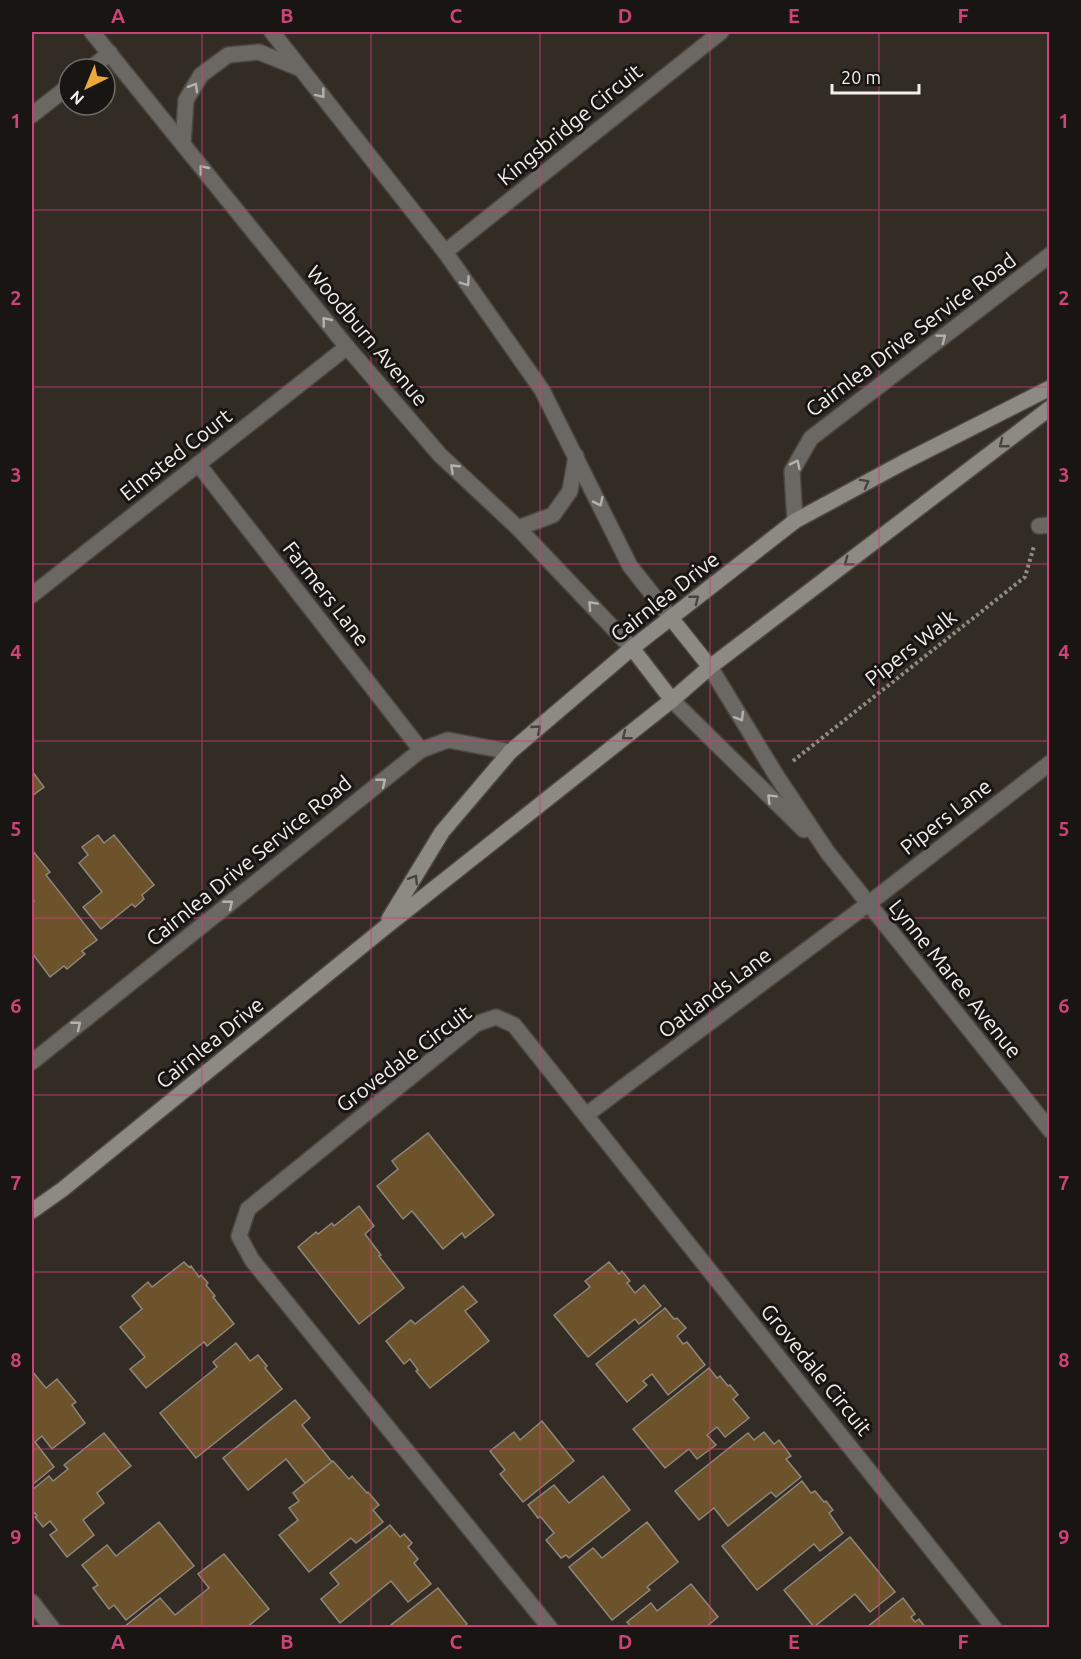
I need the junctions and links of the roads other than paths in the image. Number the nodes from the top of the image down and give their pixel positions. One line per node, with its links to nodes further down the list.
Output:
1 (92, 32): 4 (street, Woodburn Avenue)
2 (272, 32): 6 (street)
3 (722, 32): 10 (street, Kingsbridge Circuit)
4 (110, 53): 5 (street); 9 (street, Woodburn Avenue)
5 (105, 57)
6 (301, 69): 9 (street, one-way to 6); 10 (street, one-way to 10)
7 (57, 95): 8 (street)
8 (32, 115)
9 (183, 144): 12 (street, Woodburn Avenue, one-way to 9)
10 (445, 252): 15 (street, one-way to 15)
11 (1050, 255): 17 (street, Cairnlea Drive Service Road, one-way to 11)
12 (347, 347): 16 (street, Elmsted Court); 18 (street, Woodburn Avenue, one-way to 12)
13 (1050, 388): 17 (street, Cairnlea Drive, one-way to 13)
14 (1050, 408): 22 (street, Cairnlea Drive, one-way to 22)
15 (576, 456): 18 (street); 20 (street, one-way to 20)
16 (198, 464): 19 (street, Elmsted Court); 24 (street, Farmers Lane)
17 (795, 522): 20 (street, Cairnlea Drive, one-way to 17)
18 (518, 528): 21 (street, Woodburn Avenue, one-way to 18)
19 (32, 595)
20 (671, 618): 21 (street, Cairnlea Drive); 22 (street)
21 (632, 648): 23 (street); 25 (street, Cairnlea Drive, one-way to 21)
22 (710, 667): 23 (street, Cairnlea Drive); 27 (street, Lynne Maree Avenue, one-way to 27)
23 (672, 700): 27 (street, Lynne Maree Avenue, one-way to 23); 29 (street, Cairnlea Drive, one-way to 29)
24 (421, 750): 25 (street, Cairnlea Drive Service Road); 30 (street, Cairnlea Drive Service Road, one-way to 24)
25 (510, 752): 29 (street, Cairnlea Drive, one-way to 25)
26 (1050, 763): 28 (street, Pipers Lane)
27 (828, 853): 28 (street, Lynne Maree Avenue)
28 (868, 904): 31 (street, Oatlands Lane); 32 (street, Lynne Maree Avenue)
29 (383, 929): 33 (street, Cairnlea Drive)
30 (32, 1062)
31 (586, 1115): 38 (street, Grovedale Circuit); 39 (street, Grovedale Circuit)
32 (1050, 1130)
33 (63, 1190): 34 (street, Cairnlea Drive); 35 (street, Cairnlea Drive)
34 (32, 1201)
35 (32, 1211)
36 (32, 1602): 37 (street)
37 (52, 1628)
38 (550, 1628)
39 (994, 1628)

